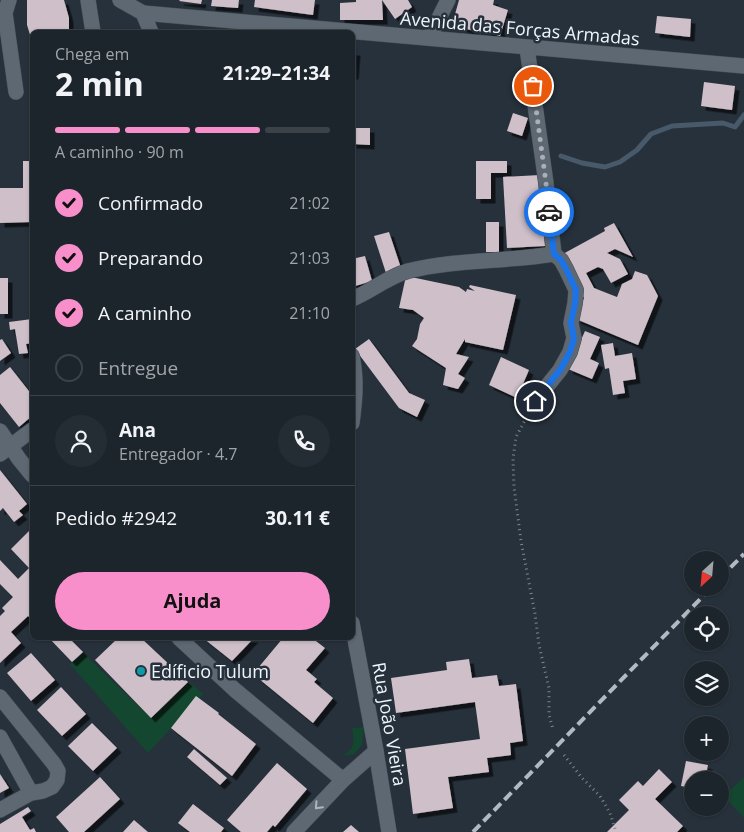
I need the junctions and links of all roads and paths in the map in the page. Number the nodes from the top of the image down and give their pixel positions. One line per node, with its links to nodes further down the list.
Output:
1 (10, 0): 13 (street)
2 (88, 0): 6 (street)
3 (120, 0): 5 (street)
4 (448, 0): 10 (street)
5 (143, 13): 7 (street); 8 (street, Avenida das Forças Armadas)
6 (93, 30)
7 (150, 30)
8 (337, 30)
9 (355, 32): 10 (street, Avenida das Forças Armadas)
10 (429, 38): 11 (street, Avenida das Forças Armadas)
11 (527, 48): 12 (street, Avenida das Forças Armadas); 14 (street)
12 (744, 66)
13 (16, 92)
14 (554, 254): 15 (street); 18 (street)
15 (355, 298)
16 (355, 367): 17 (street)
17 (355, 400)
18 (535, 401): 26 (path)
19 (0, 431): 21 (street)
20 (30, 431): 21 (street)
21 (5, 450): 22 (street)
22 (30, 473)
23 (355, 639): 28 (street, Rua João Vieira)
24 (181, 640): 30 (street)
25 (0, 697): 31 (street)
26 (553, 729)
27 (0, 737): 31 (street)
28 (376, 750): 30 (street); 34 (street, Rua João Vieira)
29 (564, 755): 35 (path)
30 (342, 780): 33 (street, one-way to 33)
31 (32, 793): 32 (street)
32 (0, 810)
33 (294, 832)
34 (389, 832)
35 (616, 832)

